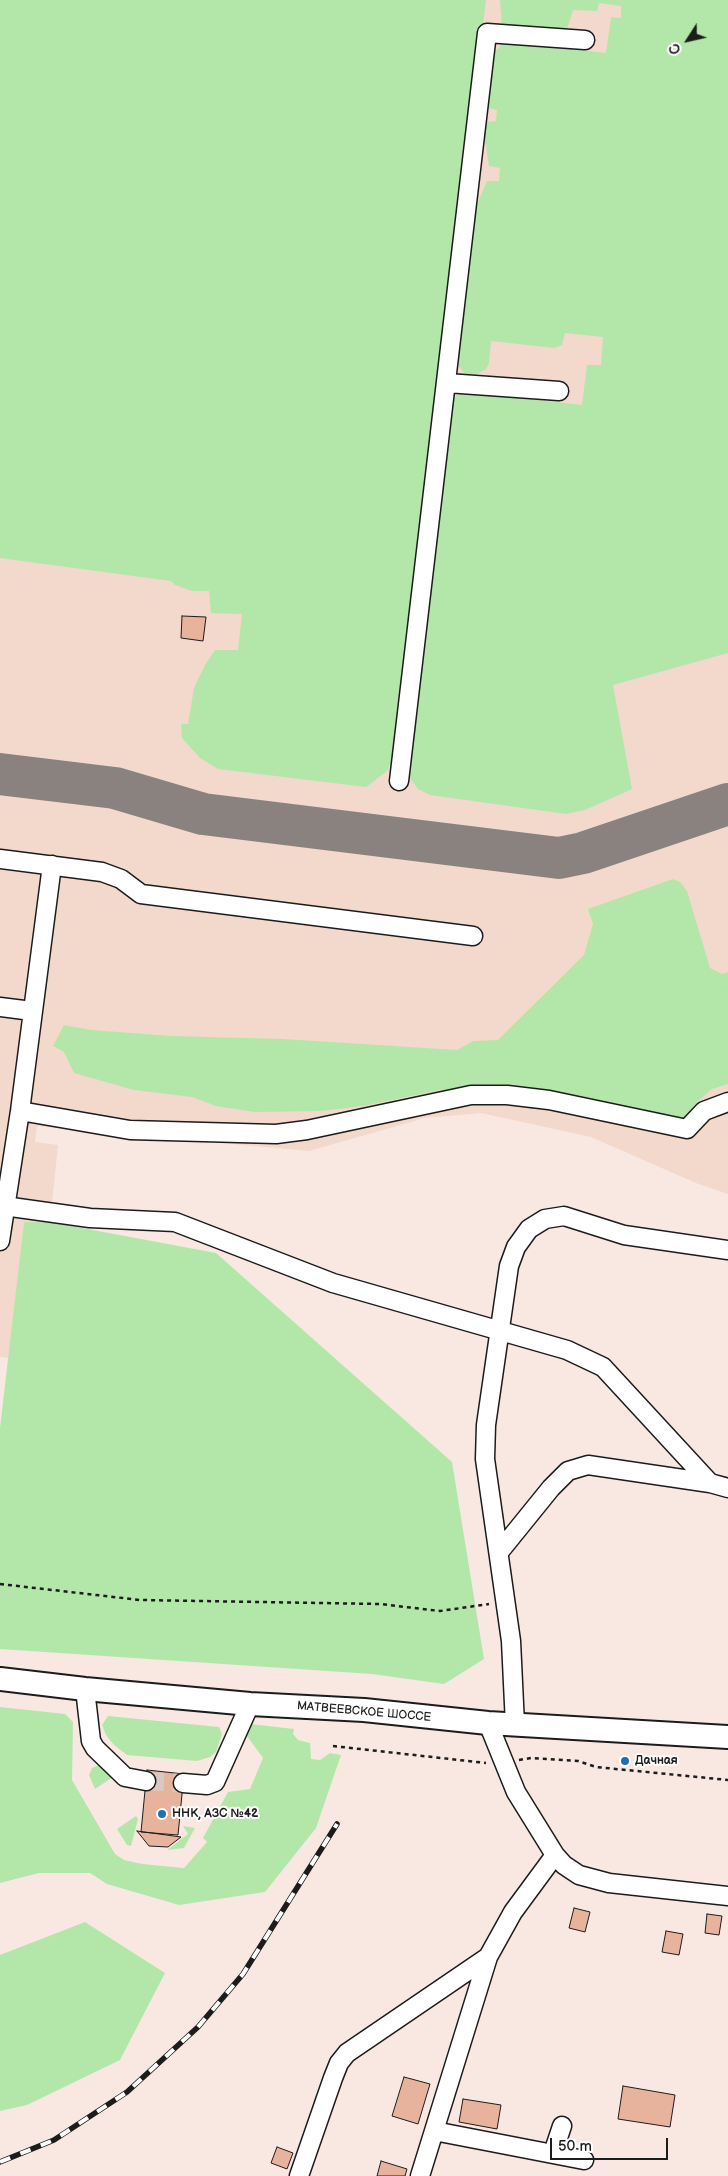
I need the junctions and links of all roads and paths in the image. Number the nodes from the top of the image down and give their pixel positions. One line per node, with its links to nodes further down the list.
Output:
1 (585, 40): 2 (street)
2 (447, 383): 3 (street); 4 (street)
3 (559, 391)
4 (399, 781)
5 (0, 859): 6 (street)
6 (52, 865): 7 (street); 9 (street)
7 (473, 936)
8 (0, 1007): 9 (street)
9 (32, 1011): 11 (street)
10 (728, 1102): 11 (street)
11 (20, 1111): 12 (street)
12 (4, 1206): 13 (street); 15 (street)
13 (0, 1241)
14 (728, 1250): 15 (street)
15 (500, 1332): 16 (street); 18 (street)
16 (710, 1482): 17 (street); 18 (street)
17 (728, 1488)
18 (500, 1551): 20 (street)
19 (0, 1584): 20 (path)
20 (506, 1601): 25 (street)
21 (0, 1679): 22 (main road, МАТВЕЕВСКОЕ ШОССЕ)
22 (85, 1689): 23 (main road, МАТВЕЕВСКОЕ ШОССЕ); 30 (street)
23 (250, 1704): 24 (main road, МАТВЕЕВСКОЕ ШОССЕ); 31 (street)
24 (488, 1723): 25 (main road, МАТВЕЕВСКОЕ ШОССЕ); 28 (street)
25 (515, 1725): 26 (main road, МАТВЕЕВСКОЕ ШОССЕ)
26 (728, 1737)
27 (333, 1746): 28 (path)
28 (504, 1763): 29 (path); 32 (street)
29 (728, 1780)
30 (146, 1781)
31 (183, 1783)
32 (555, 1855): 33 (street); 34 (street)
33 (728, 1896)
34 (488, 1957): 36 (street); 39 (street)
35 (562, 2126): 37 (street)
36 (434, 2131): 37 (street); 40 (street)
37 (553, 2153): 38 (street)
38 (584, 2160)
39 (299, 2176)
40 (420, 2176)

